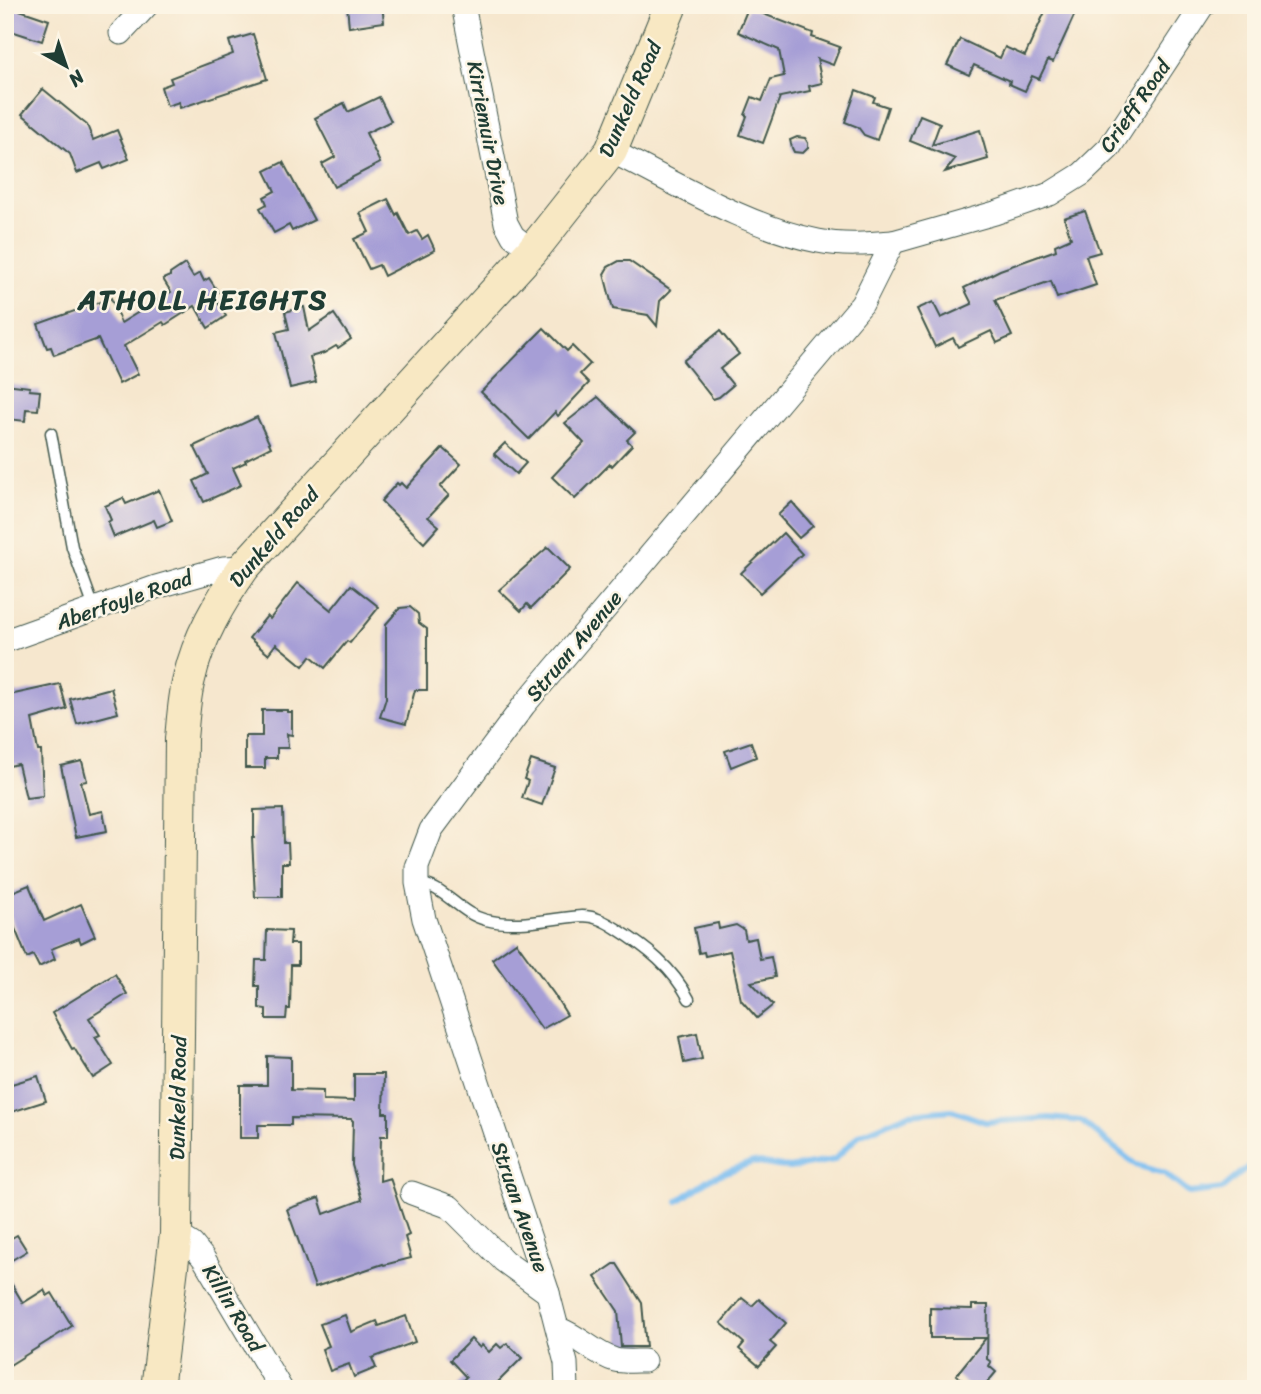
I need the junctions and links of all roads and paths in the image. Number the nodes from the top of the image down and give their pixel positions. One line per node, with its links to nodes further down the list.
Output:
1 (147, 5): 5 (street)
2 (463, 5): 8 (street, Kirriemuir Drive)
3 (671, 5): 6 (main road, Dunkeld Road)
4 (1203, 5): 7 (street, Crieff Road)
5 (121, 33)
6 (611, 151): 7 (street); 8 (main road, Dunkeld Road)
7 (893, 242): 13 (street, Struan Avenue)
8 (532, 251): 10 (main road, Dunkeld Road)
9 (51, 433): 11 (lane)
10 (244, 567): 11 (street, Aberfoyle Road); 16 (main road, Dunkeld Road)
11 (94, 608): 12 (street, Aberfoyle Road)
12 (5, 642)
13 (417, 883): 14 (lane); 17 (street, Struan Avenue)
14 (689, 999)
15 (412, 1193): 17 (street)
16 (176, 1234): 20 (main road, Dunkeld Road); 21 (street, Killin Road)
17 (548, 1293): 18 (street, Struan Avenue)
18 (559, 1329): 19 (street); 22 (street, Struan Avenue)
19 (644, 1361)
20 (157, 1389)
21 (281, 1389)
22 (567, 1389)

